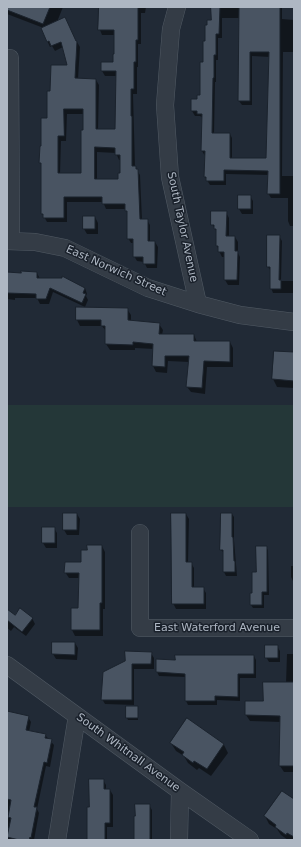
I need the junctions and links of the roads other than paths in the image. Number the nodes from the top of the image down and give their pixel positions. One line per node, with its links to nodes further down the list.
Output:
1 (177, 7): 4 (street, South Taylor Avenue)
2 (9, 58): 3 (street)
3 (9, 241): 4 (street, East Norwich Street)
4 (198, 304): 5 (street, East Norwich Street)
5 (294, 322)
6 (140, 533): 7 (street, East Waterford Avenue)
7 (294, 628)
8 (7, 665): 9 (street, South Whitnall Avenue)
9 (77, 716): 10 (street, South Whitnall Avenue); 11 (street)
10 (180, 791): 12 (street); 13 (street, South Whitnall Avenue)
11 (57, 840)
12 (179, 840)
13 (250, 840)

